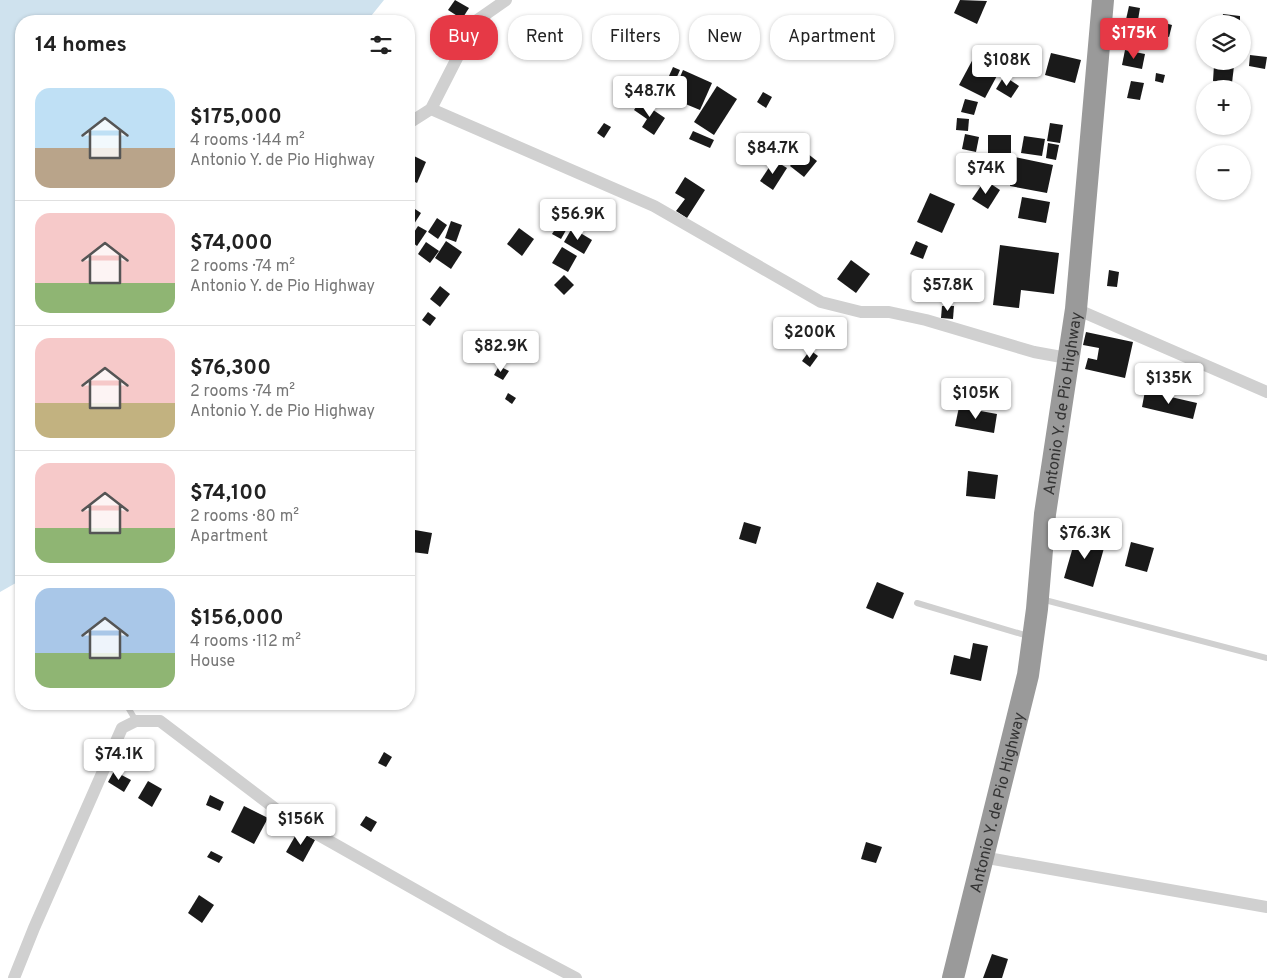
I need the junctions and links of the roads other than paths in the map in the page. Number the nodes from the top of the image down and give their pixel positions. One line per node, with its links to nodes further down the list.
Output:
1 (506, 0): 3 (street)
2 (1102, 0): 5 (highway, Antonio Y. de Pio Highway)
3 (431, 109): 4 (street); 6 (street)
4 (415, 119)
5 (1076, 309): 6 (highway, Antonio Y. de Pio Highway); 7 (street)
6 (1068, 358): 8 (highway, Antonio Y. de Pio Highway)
7 (1267, 392)
8 (1038, 598): 10 (highway, Antonio Y. de Pio Highway); 11 (lane)
9 (917, 603): 10 (lane)
10 (1033, 638): 14 (highway, Antonio Y. de Pio Highway)
11 (1267, 658)
12 (130, 710): 13 (lane)
13 (136, 721): 16 (street); 17 (street)
14 (982, 857): 15 (street); 18 (highway, Antonio Y. de Pio Highway)
15 (1267, 907)
16 (14, 978)
17 (576, 978)
18 (953, 978)

